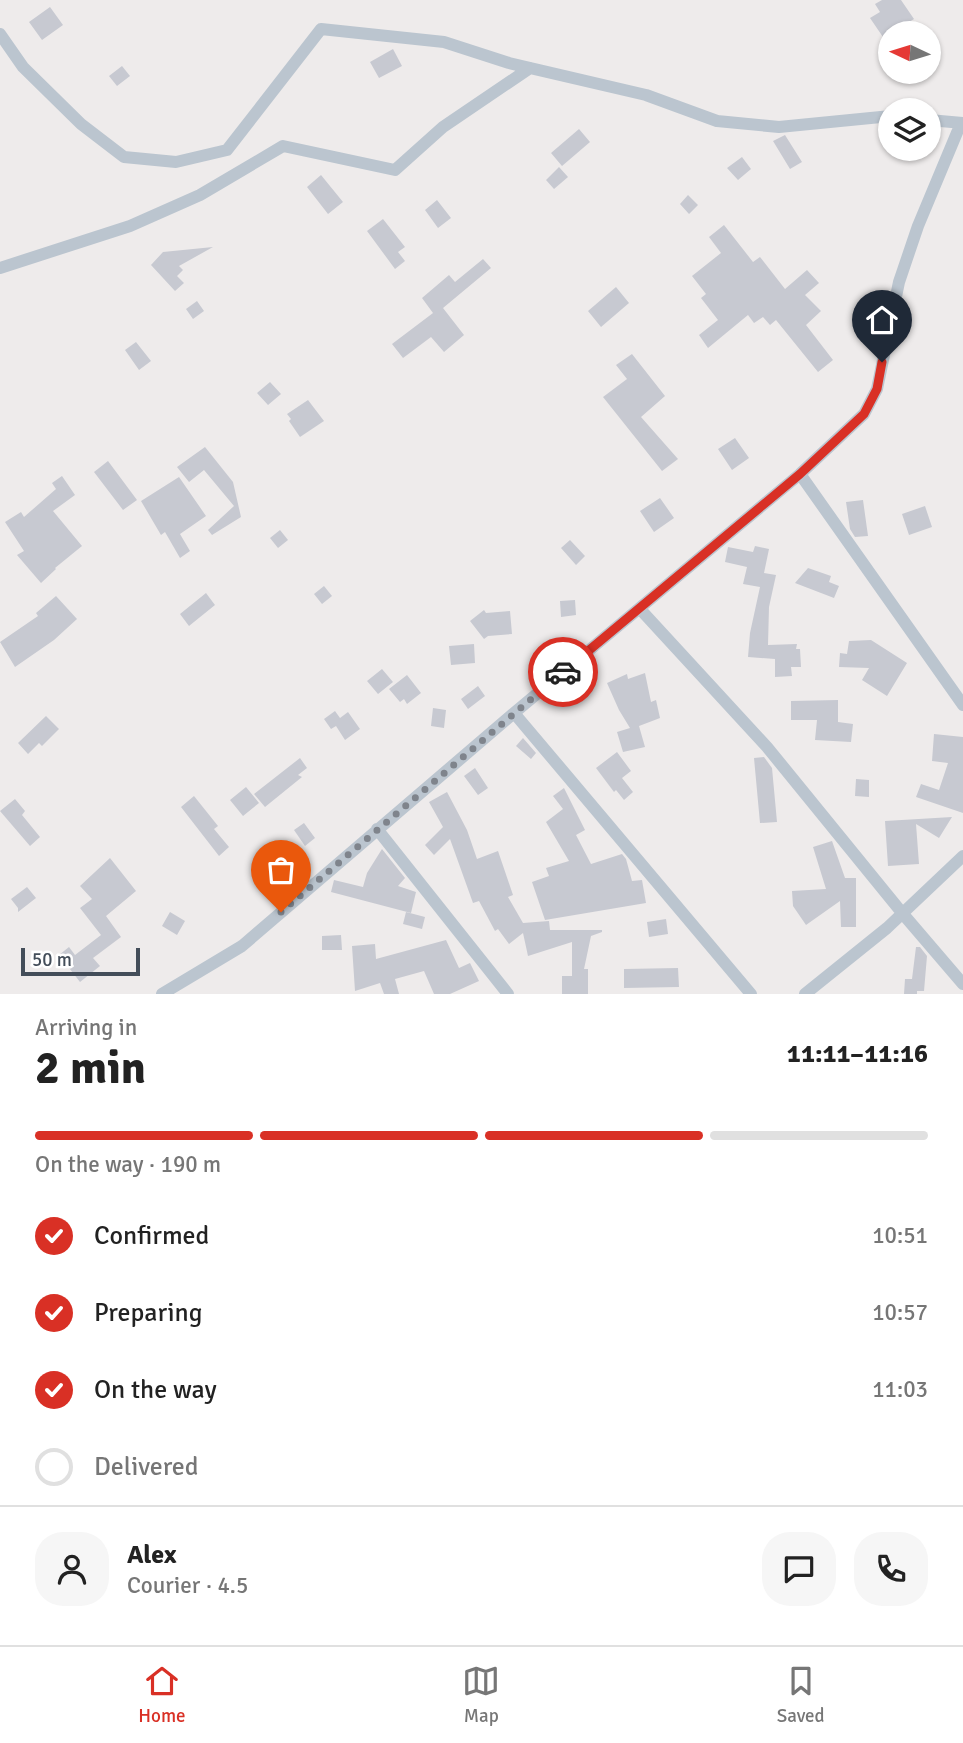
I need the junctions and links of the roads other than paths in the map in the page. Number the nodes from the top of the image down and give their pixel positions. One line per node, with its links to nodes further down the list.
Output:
1 (0, 34): 2 (street)
2 (530, 68): 3 (street); 6 (street)
3 (878, 117)
4 (941, 121): 5 (street)
5 (962, 123): 7 (street)
6 (0, 268)
7 (800, 474): 8 (street); 9 (street)
8 (640, 609): 10 (street); 13 (street)
9 (963, 705)
10 (514, 713): 11 (street); 17 (street)
11 (377, 829): 15 (street); 16 (street)
12 (963, 856): 13 (street)
13 (903, 914): 14 (street); 18 (street)
14 (963, 984)
15 (162, 994)
16 (508, 994)
17 (751, 994)
18 (805, 994)

